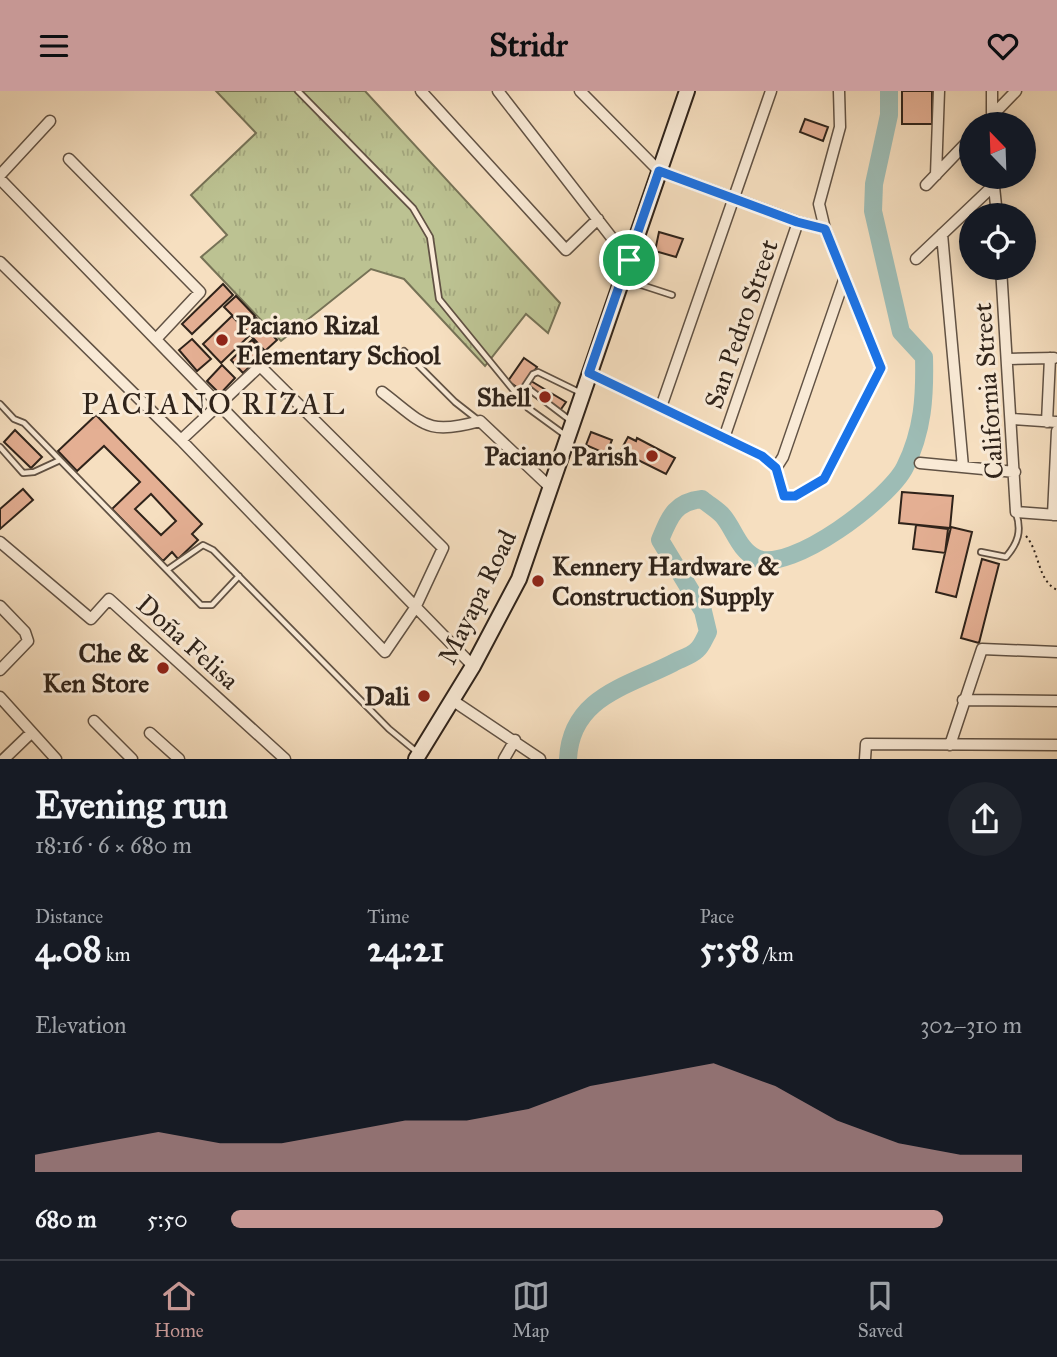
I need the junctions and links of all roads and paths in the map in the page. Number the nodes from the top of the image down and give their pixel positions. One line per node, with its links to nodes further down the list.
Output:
1 (299, 91): 46 (lane)
2 (421, 91): 22 (street)
3 (498, 91): 22 (street)
4 (580, 91): 16 (street)
5 (687, 91): 16 (main road, Mayapa Road)
6 (771, 91): 21 (street)
7 (839, 91): 24 (street)
8 (939, 91): 17 (street)
9 (992, 91): 11 (street)
10 (1016, 91): 12 (street)
11 (990, 112)
12 (998, 112)
13 (50, 121): 18 (street)
14 (959, 151): 17 (street)
15 (69, 159): 33 (street)
16 (659, 171): 21 (street); 27 (main road, Mayapa Road)
17 (936, 175): 19 (street)
18 (0, 177): 33 (street)
19 (926, 185)
20 (986, 189): 25 (street)
21 (734, 199): 23 (street); 42 (street)
22 (598, 219): 27 (street)
23 (797, 222): 24 (street); 48 (street, San Pedro Street)
24 (825, 229): 30 (street)
25 (942, 234): 26 (street); 53 (street)
26 (916, 259)
27 (629, 260): 29 (main road, Mayapa Road)
28 (0, 262): 49 (street)
29 (622, 278): 32 (lane); 37 (main road, Mayapa Road)
30 (844, 280): 54 (street); 54 (street)
31 (1002, 280): 36 (street, California Street)
32 (672, 295)
33 (156, 339): 41 (street)
34 (404, 351): 44 (lane)
35 (1054, 358): 36 (street); 45 (street)
36 (1009, 359): 43 (street, California Street)
37 (589, 373): 39 (main road, Mayapa Road); 42 (street)
38 (382, 393): 44 (street)
39 (582, 393): 46 (main road, Mayapa Road); 46 (lane)
40 (0, 404): 51 (lane)
41 (219, 405): 49 (street); 66 (street); 66 (street)
42 (661, 407): 48 (street)
43 (1013, 419): 45 (street); 55 (street, California Street)
44 (480, 421): 56 (street)
45 (1052, 422)
46 (569, 429): 56 (main road, Mayapa Road)
47 (1057, 431): 58 (street)
48 (724, 438): 54 (street)
49 (181, 440): 66 (street)
50 (0, 447): 51 (lane)
51 (58, 461): 62 (lane)
52 (920, 463): 53 (street)
53 (963, 467): 55 (street)
54 (776, 468)
55 (1015, 472): 57 (street, California Street)
56 (551, 488): 68 (main road, Mayapa Road)
57 (1016, 512): 58 (street); 59 (lane)
58 (1055, 515)
59 (1021, 527): 61 (lane); 64 (path)
60 (0, 542): 85 (street, Doña Felisa)
61 (981, 552)
62 (167, 570): 63 (lane); 63 (lane)
63 (239, 576): 80 (lane)
64 (1057, 590)
65 (0, 607): 69 (street)
66 (415, 608): 68 (street)
67 (1057, 652): 72 (street)
68 (473, 666): 71 (main road, Mayapa Road)
69 (0, 670)
70 (0, 697): 75 (street)
71 (452, 700): 77 (street); 80 (main road, Mayapa Road)
72 (963, 700): 73 (street); 78 (street)
73 (1057, 701)
74 (94, 721): 83 (street)
75 (31, 733): 81 (street); 82 (street)
76 (150, 733): 84 (street)
77 (515, 740): 86 (street); 87 (street)
78 (956, 745): 79 (street); 88 (street); 89 (street)
79 (1057, 745)
80 (417, 756)
81 (4, 758)
82 (56, 758)
83 (132, 758)
84 (179, 758)
85 (285, 758)
86 (504, 758)
87 (540, 758)
88 (865, 758)
89 (961, 758)

